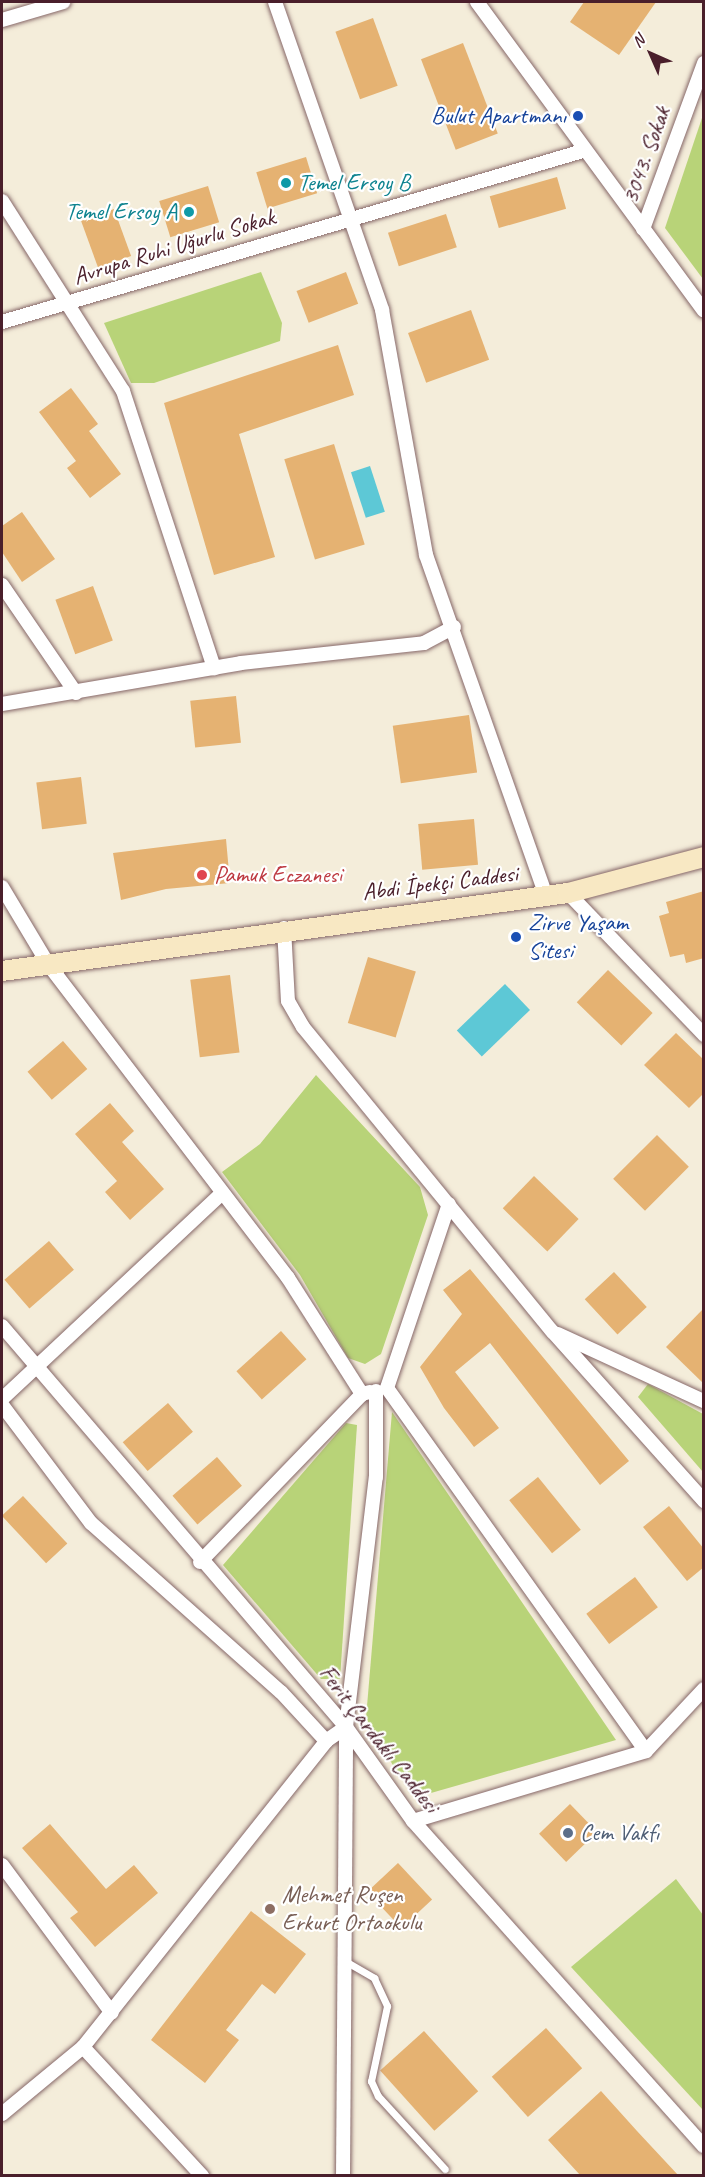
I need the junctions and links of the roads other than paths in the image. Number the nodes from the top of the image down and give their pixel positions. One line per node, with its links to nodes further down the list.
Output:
1 (63, 2): 4 (street)
2 (275, 2): 8 (street)
3 (477, 2): 6 (street)
4 (2, 20)
5 (704, 63): 9 (street, 3043. Sokak)
6 (583, 151): 8 (street, Avrupa Ruhi Uğurlu Sokak); 9 (street)
7 (2, 201): 10 (street)
8 (350, 216): 10 (street, Avrupa Ruhi Uğurlu Sokak); 14 (street)
9 (643, 229): 11 (street)
10 (70, 303): 12 (street, Avrupa Ruhi Uğurlu Sokak); 15 (street)
11 (704, 311)
12 (2, 322)
13 (2, 585): 16 (street)
14 (454, 627): 15 (street); 21 (street)
15 (214, 668): 16 (street)
16 (76, 693): 17 (street)
17 (2, 704)
18 (704, 857): 20 (main road, Abdi İpekçi Caddesi)
19 (2, 887): 23 (street)
20 (567, 892): 21 (main road, Abdi İpekçi Caddesi); 25 (street)
21 (546, 896): 22 (main road, Abdi İpekçi Caddesi)
22 (284, 928): 23 (main road, Abdi İpekçi Caddesi); 27 (street)
23 (48, 964): 24 (main road, Abdi İpekçi Caddesi); 26 (street)
24 (2, 971)
25 (704, 1035)
26 (222, 1193): 30 (street); 31 (street)
27 (449, 1204): 29 (street); 31 (street)
28 (2, 1326): 30 (street, Ferit Çardaklı Caddesi)
29 (553, 1332): 33 (street); 35 (street)
30 (36, 1365): 32 (street); 36 (street, Ferit Çardaklı Caddesi)
31 (375, 1391): 36 (street); 38 (street); 40 (street)
32 (2, 1400)
33 (704, 1401)
34 (2, 1406): 39 (street)
35 (704, 1502)
36 (200, 1562): 38 (street, Ferit Çardaklı Caddesi)
37 (704, 1689): 40 (street)
38 (346, 1727): 39 (street); 41 (street, Ferit Çardaklı Caddesi); 43 (street)
39 (326, 1741): 44 (street)
40 (646, 1751): 41 (street)
41 (412, 1821): 47 (street, Ferit Çardaklı Caddesi)
42 (2, 1864): 44 (street)
43 (344, 1961): 48 (lane); 50 (street)
44 (112, 2013): 45 (street)
45 (83, 2047): 46 (street); 49 (street)
46 (2, 2115)
47 (704, 2146)
48 (445, 2169)
49 (202, 2175)
50 (343, 2175)

